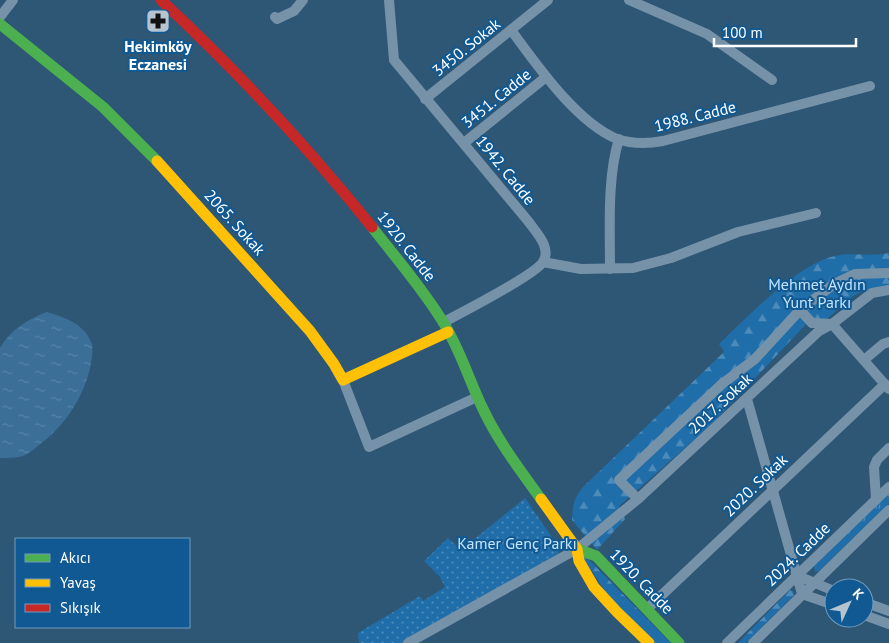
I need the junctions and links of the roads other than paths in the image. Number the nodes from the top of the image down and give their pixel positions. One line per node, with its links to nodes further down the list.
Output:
1 (13, 0): 7 (street)
2 (162, 0): 24 (main road, 1920. Cadde)
3 (303, 0): 8 (street)
4 (389, 0): 14 (street, 1942. Cadde)
5 (548, 0): 10 (street, 3450. Sokak)
6 (629, 0): 12 (street)
7 (0, 17)
8 (275, 17)
9 (0, 24): 27 (main road, 2065. Sokak)
10 (511, 30): 11 (street, 1988. Cadde); 14 (street, 3450. Sokak)
11 (546, 76): 15 (street, 1988. Cadde); 16 (street, 3451. Cadde)
12 (772, 80)
13 (870, 86): 15 (street, 1988. Cadde)
14 (425, 99): 16 (street, 1942. Cadde)
15 (619, 139): 19 (street)
16 (464, 143): 18 (street, 1942. Cadde)
17 (816, 213): 19 (street)
18 (543, 262): 19 (street); 24 (street)
19 (610, 268)
20 (889, 273): 22 (street)
21 (889, 290): 23 (street, 2017. Sokak)
22 (800, 310): 23 (street); 34 (street)
23 (832, 324): 26 (street); 30 (street, 2017. Sokak)
24 (446, 327): 27 (main road); 29 (main road, 1920. Cadde)
25 (889, 342): 26 (street)
26 (864, 360): 28 (street)
27 (343, 380): 29 (street)
28 (887, 386): 33 (street, 2020. Sokak)
29 (478, 398): 37 (main road, 1920. Cadde)
30 (747, 399): 33 (street); 34 (street, 2017. Sokak)
31 (889, 448): 35 (street)
32 (889, 487): 35 (street, 2024. Cadde)
33 (773, 489): 38 (street); 45 (street, 2020. Sokak)
34 (638, 498): 37 (street, 2017. Sokak)
35 (876, 500): 38 (street, 2024. Cadde)
36 (889, 510): 39 (street, 2024. Cadde)
37 (577, 549): 45 (main road, 1920. Cadde); 48 (street, 2017. Sokak); 50 (main road, 1920. Cadde)
38 (796, 575): 39 (street); 41 (street); 52 (street, 2024. Cadde)
39 (813, 583): 40 (street); 41 (street, 2024. Cadde)
40 (824, 587)
41 (802, 594): 42 (street); 53 (street, 2024. Cadde)
42 (824, 602)
43 (874, 604): 44 (street)
44 (888, 607)
45 (647, 609): 51 (main road, 1920. Cadde)
46 (874, 619): 47 (street)
47 (889, 624)
48 (423, 639): 49 (street, 2017. Sokak)
49 (408, 643)
50 (649, 643)
51 (680, 643)
52 (727, 643)
53 (754, 643)

